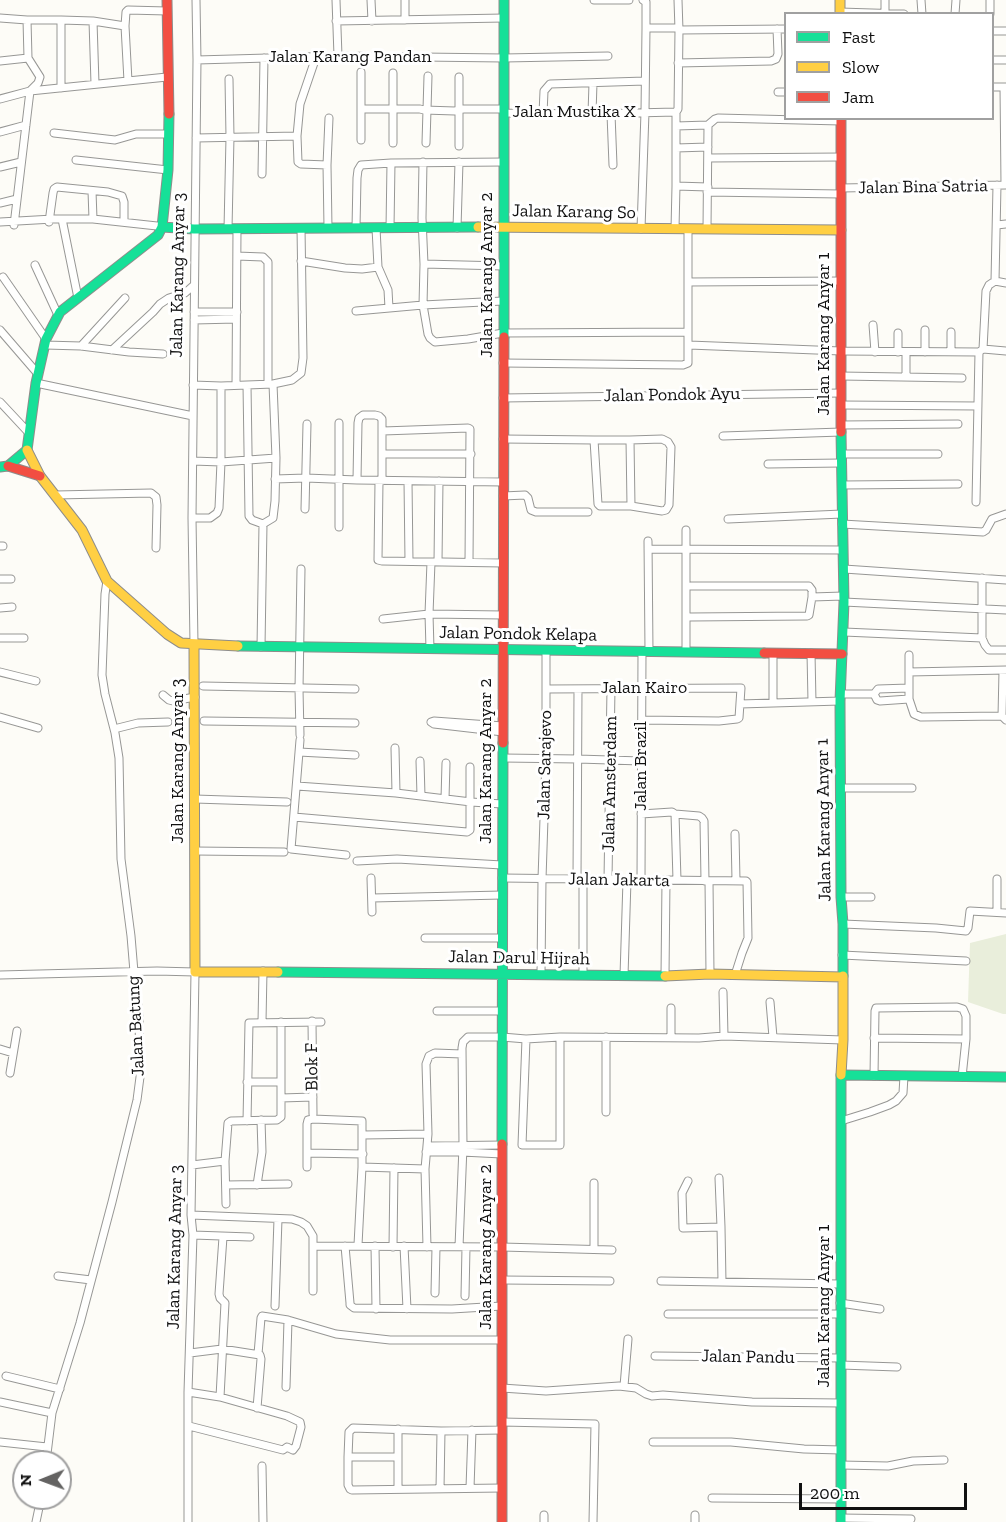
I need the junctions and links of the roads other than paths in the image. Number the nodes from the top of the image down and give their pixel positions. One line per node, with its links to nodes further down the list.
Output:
1 (167, 0): 11 (street)
2 (196, 0): 30 (street, Jalan Karang Anyar 3)
3 (336, 0): 18 (street)
4 (372, 0): 19 (street)
5 (405, 0): 16 (street)
6 (504, 0): 13 (street, Jalan Karang Anyar 2)
7 (594, 0): 8 (street)
8 (629, 0)
9 (643, 0): 21 (street)
10 (678, 0): 22 (street)
11 (167, 11): 20 (street); 36 (street)
12 (0, 18): 14 (street)
13 (504, 18): 16 (street); 29 (street, Jalan Karang Anyar 2)
14 (27, 20): 15 (street); 27 (street)
15 (60, 20): 17 (street); 44 (street)
16 (405, 20): 19 (street)
17 (93, 21): 20 (street); 42 (street)
18 (336, 21): 19 (street); 26 (street)
19 (372, 21)
20 (125, 26): 39 (street)
21 (646, 28): 22 (street); 40 (street)
22 (679, 29): 23 (street); 32 (street)
23 (782, 29): 32 (street)
24 (608, 56): 29 (street, Jalan Karang Pandan)
25 (316, 57): 26 (street, Jalan Karang Pandan); 28 (street, Jalan Karang Pandan); 67 (street)
26 (338, 57): 29 (street, Jalan Karang Pandan)
27 (28, 58): 31 (street); 45 (street)
28 (264, 58): 30 (street, Jalan Karang Pandan); 66 (street)
29 (504, 58): 51 (street, Jalan Karang Anyar 2)
30 (196, 60): 69 (street, Jalan Karang Anyar 3)
31 (0, 61)
32 (678, 63): 53 (street)
33 (361, 72): 49 (street)
34 (393, 74): 50 (street)
35 (428, 76): 47 (street)
36 (167, 77): 39 (street); 65 (street)
37 (459, 77): 48 (street)
38 (228, 80): 68 (street)
39 (128, 81): 42 (street)
40 (645, 81): 41 (street); 52 (street)
41 (593, 83): 54 (street); 55 (street)
42 (94, 84): 44 (street)
43 (1005, 87): 89 (street)
44 (61, 88): 45 (street)
45 (30, 91): 46 (street); 60 (street)
46 (0, 99)
47 (425, 109): 48 (street, Jalan Mustika X); 50 (street, Jalan Mustika X); 71 (street)
48 (460, 109): 51 (street, Jalan Mustika X); 73 (street)
49 (361, 110): 50 (street, Jalan Mustika X); 70 (street)
50 (393, 110): 72 (street)
51 (504, 111): 54 (street, Jalan Mustika X); 82 (street, Jalan Karang Anyar 2)
52 (645, 112): 53 (street, Jalan Mustika X); 56 (street, Jalan Mustika X); 115 (street)
53 (676, 112): 62 (street)
54 (543, 114): 55 (street, Jalan Mustika X)
55 (592, 114): 56 (street, Jalan Mustika X)
56 (611, 114): 85 (street)
57 (329, 118): 84 (street)
58 (784, 119): 61 (street)
59 (841, 120): 76 (street, Jalan Karang Anyar 1)
60 (26, 125): 63 (street); 79 (street)
61 (708, 125): 62 (street); 74 (street)
62 (676, 126): 75 (street)
63 (0, 132)
64 (54, 133): 65 (street)
65 (169, 134): 87 (street)
66 (262, 136): 67 (street); 68 (street); 88 (street)
67 (297, 136): 84 (street)
68 (230, 137): 69 (street); 114 (street)
69 (196, 138): 113 (street, Jalan Karang Anyar 3)
70 (361, 140)
71 (426, 142)
72 (393, 143)
73 (459, 146)
74 (708, 147): 75 (street); 77 (street)
75 (676, 148): 90 (street)
76 (841, 157): 77 (street); 93 (street, Jalan Karang Anyar 1)
77 (708, 158): 91 (street)
78 (76, 160): 87 (street)
79 (21, 162): 86 (street); 94 (street)
80 (423, 162): 81 (street); 83 (street); 111 (street)
81 (459, 162): 82 (street); 112 (street)
82 (504, 162): 105 (street, Jalan Karang Anyar 2)
83 (391, 163): 108 (street); 110 (street)
84 (327, 165): 107 (street)
85 (614, 165)
86 (0, 167)
87 (168, 170): 104 (street)
88 (262, 174)
89 (1003, 185): 93 (street, Jalan Bina Satria); 103 (street)
90 (676, 186): 91 (street, Jalan Bina Satria); 116 (street)
91 (707, 189): 93 (street, Jalan Bina Satria); 117 (street)
92 (92, 191): 96 (street); 97 (street); 99 (street)
93 (841, 191): 119 (street, Jalan Karang Anyar 1)
94 (17, 199): 95 (street); 100 (street)
95 (0, 202)
96 (93, 219): 98 (street); 99 (street)
97 (49, 221): 98 (street); 100 (street)
98 (62, 221): 104 (street); 132 (street)
99 (124, 222): 104 (street)
100 (14, 223): 101 (street)
101 (0, 224)
102 (1006, 224): 103 (street)
103 (997, 225): 128 (street)
104 (162, 227): 113 (street, Jalan Karang So); 132 (street)
105 (504, 227): 112 (street, Jalan Karang So); 115 (street, Jalan Karang So); 124 (street, Jalan Karang Anyar 2)
106 (301, 228): 107 (street, Jalan Karang So); 114 (street, Jalan Karang So); 121 (street)
107 (328, 228): 108 (street, Jalan Karang So)
108 (356, 228): 109 (street, Jalan Karang So)
109 (376, 228): 110 (street, Jalan Karang So); 125 (street)
110 (390, 228): 111 (street, Jalan Karang So)
111 (422, 228): 112 (street, Jalan Karang So); 122 (street)
112 (457, 228)
113 (195, 229): 114 (street, Jalan Karang So); 131 (street, Jalan Karang Anyar 3)
114 (232, 229): 120 (street)
115 (641, 229): 116 (street, Jalan Karang So)
116 (675, 229): 118 (street, Jalan Karang So)
117 (707, 229): 118 (street, Jalan Karang So); 119 (street, Jalan Karang So)
118 (688, 230): 129 (street)
119 (841, 231): 127 (street, Jalan Karang Anyar 1)
120 (237, 256): 140 (street); 166 (street)
121 (301, 261): 125 (street); 166 (street)
122 (424, 264): 124 (street); 135 (street)
123 (36, 265): 138 (street)
124 (504, 266): 134 (street, Jalan Karang Anyar 2)
125 (378, 267): 136 (street)
126 (3, 277): 148 (street)
127 (841, 281): 129 (street); 152 (street, Jalan Karang Anyar 1)
128 (995, 281): 130 (street); 153 (street)
129 (688, 282): 144 (street)
130 (1006, 283)
131 (194, 285): 139 (street, Jalan Karang Anyar 3); 151 (street)
132 (78, 298): 138 (street)
133 (125, 298): 150 (street)
134 (503, 301): 135 (street); 146 (street, Jalan Karang Anyar 2)
135 (423, 305): 136 (street); 146 (street)
136 (388, 308): 137 (street)
137 (356, 310)
138 (58, 315): 148 (street)
139 (194, 316): 140 (street); 167 (street, Jalan Karang Anyar 3)
140 (236, 316): 168 (street)
141 (873, 325): 155 (street)
142 (0, 330): 165 (street)
143 (925, 330): 158 (street)
144 (688, 332): 146 (street); 149 (street)
145 (951, 332): 159 (street)
146 (503, 333): 161 (street, Jalan Karang Anyar 2)
147 (898, 333): 156 (street)
148 (46, 342): 150 (street); 165 (street)
149 (689, 345): 152 (street); 161 (street)
150 (81, 346): 151 (street)
151 (112, 350): 160 (street)
152 (841, 351): 155 (street); 162 (street, Jalan Karang Anyar 1)
153 (981, 351): 154 (street); 159 (street); 175 (street)
154 (1006, 351)
155 (874, 352): 156 (street)
156 (898, 352): 157 (street)
157 (906, 352): 158 (street); 163 (street)
158 (925, 352): 159 (street)
159 (951, 352)
160 (163, 354)
161 (503, 363): 172 (street, Jalan Karang Anyar 2)
162 (841, 376): 163 (street); 171 (street, Jalan Karang Anyar 1)
163 (906, 377): 164 (street)
164 (962, 378)
165 (37, 379): 176 (street); 182 (street)
166 (271, 384): 169 (street); 191 (street)
167 (193, 385): 170 (street); 176 (street, Jalan Karang Anyar 3)
168 (236, 385): 169 (street); 170 (street)
169 (247, 385): 193 (street)
170 (221, 386): 195 (street)
171 (841, 393): 172 (street, Jalan Pondok Ayu); 174 (street, Jalan Karang Anyar 1)
172 (503, 398): 184 (street, Jalan Karang Anyar 2)
173 (0, 402): 182 (street)
174 (841, 405): 175 (street); 180 (street, Jalan Karang Anyar 1)
175 (978, 406): 212 (street)
176 (193, 416): 194 (street, Jalan Karang Anyar 3)
177 (339, 423): 201 (street)
178 (307, 424): 199 (street)
179 (958, 424): 180 (street)
180 (841, 429): 183 (street); 192 (street, Jalan Karang Anyar 1)
181 (383, 430): 188 (street); 189 (street); 202 (street)
182 (29, 433): 187 (street)
183 (723, 436)
184 (503, 439): 185 (street); 207 (street, Jalan Karang Anyar 2)
185 (594, 440): 186 (street); 213 (street)
186 (630, 440): 213 (street); 213 (street)
187 (27, 450): 197 (street); 198 (street)
188 (382, 454): 189 (street); 203 (street)
189 (471, 454): 206 (street)
190 (938, 454): 192 (street)
191 (276, 458): 193 (street); 200 (street)
192 (841, 459): 196 (street); 209 (street, Jalan Karang Anyar 1)
193 (249, 460): 195 (street); 220 (street)
194 (193, 461): 195 (street); 218 (street, Jalan Karang Anyar 3)
195 (221, 462): 218 (street)
196 (768, 464)
197 (4, 466): 198 (street)
198 (40, 476): 210 (street)
199 (306, 478): 200 (street); 201 (street); 214 (street)
200 (276, 479): 220 (street)
201 (339, 480): 202 (street); 222 (street)
202 (357, 480): 203 (street)
203 (381, 481): 204 (street); 227 (street)
204 (408, 481): 205 (street); 227 (street)
205 (439, 481): 206 (street); 228 (street)
206 (470, 481): 207 (street); 229 (street)
207 (503, 482): 211 (street, Jalan Karang Anyar 2)
208 (958, 484): 209 (street)
209 (842, 485): 216 (street, Jalan Karang Anyar 1)
210 (56, 495): 224 (street); 237 (street)
211 (503, 496): 215 (street); 230 (street, Jalan Karang Anyar 2)
212 (976, 502)
213 (631, 506)
214 (305, 509)
215 (588, 512)
216 (842, 514): 219 (street); 221 (street, Jalan Karang Anyar 1)
217 (1006, 514): 221 (street)
218 (192, 518): 253 (street, Jalan Karang Anyar 3)
219 (728, 519)
220 (263, 524): 254 (street)
221 (842, 524): 226 (street, Jalan Karang Anyar 1)
222 (339, 527)
223 (686, 530): 225 (street)
224 (156, 548)
225 (686, 549): 226 (street); 260 (street, Jalan Brazil); 261 (street)
226 (843, 550): 231 (street, Jalan Karang Anyar 1)
227 (409, 561): 228 (street)
228 (435, 562): 229 (street); 245 (street)
229 (469, 562): 230 (street)
230 (503, 563): 246 (street, Jalan Karang Anyar 2)
231 (843, 568): 233 (street); 240 (street, Jalan Karang Anyar 1)
232 (301, 569): 255 (street)
233 (982, 578): 236 (street); 243 (street)
234 (0, 579): 235 (street)
235 (11, 579)
236 (1006, 580)
237 (107, 581): 253 (street, Jalan Pondok Kelapa); 294 (street, Jalan Batung)
238 (691, 586): 239 (street)
239 (812, 597): 240 (street); 247 (street)
240 (844, 599): 243 (street); 249 (street, Jalan Karang Anyar 1)
241 (0, 608): 242 (street)
242 (12, 608)
243 (982, 609): 244 (street); 252 (street)
244 (1006, 610)
245 (429, 614): 246 (street); 248 (street); 256 (street)
246 (503, 615): 257 (street, Jalan Karang Anyar 2)
247 (690, 617)
248 (383, 619)
249 (844, 632): 252 (street); 264 (street, Jalan Karang Anyar 1)
250 (0, 638): 251 (street)
251 (24, 638)
252 (982, 638): 258 (street)
253 (194, 644): 254 (street, Jalan Pondok Kelapa); 280 (street, Jalan Karang Anyar 3)
254 (261, 647): 255 (street, Jalan Pondok Kelapa)
255 (300, 648): 256 (street, Jalan Pondok Kelapa); 274 (street)
256 (430, 649): 257 (street, Jalan Pondok Kelapa)
257 (503, 650): 259 (street, Jalan Pondok Kelapa); 295 (street, Jalan Karang Anyar 2)
258 (1006, 650)
259 (546, 651): 260 (street, Jalan Pondok Kelapa); 275 (street, Jalan Sarajevo)
260 (646, 652): 261 (street, Jalan Pondok Kelapa); 272 (street, Jalan Brazil)
261 (686, 652): 263 (street, Jalan Pondok Kelapa)
262 (811, 653): 263 (street, Jalan Pondok Kelapa); 264 (street, Jalan Pondok Kelapa); 283 (street)
263 (773, 654): 284 (street)
264 (842, 654): 281 (street, Jalan Karang Anyar 1)
265 (909, 655): 268 (street)
266 (1004, 670): 268 (street); 287 (street)
267 (0, 672): 269 (street)
268 (909, 672): 273 (street)
269 (36, 681)
270 (203, 686): 274 (street)
271 (611, 688): 272 (street, Jalan Kairo); 276 (street, Jalan Kairo); 302 (street, Jalan Amsterdam)
272 (642, 688): 285 (street, Jalan Kairo); 288 (street, Jalan Brazil)
273 (909, 688): 278 (street); 282 (street)
274 (299, 689): 277 (street); 291 (street)
275 (546, 689): 276 (street, Jalan Kairo); 300 (street, Jalan Sarajevo)
276 (578, 689): 301 (street)
277 (355, 690)
278 (874, 694): 281 (street); 282 (street)
279 (163, 695): 280 (street)
280 (195, 697): 313 (street, Jalan Karang Anyar 3)
281 (840, 698): 283 (street); 308 (street, Jalan Karang Anyar 1)
282 (909, 699): 287 (street)
283 (812, 702): 284 (street)
284 (773, 703): 285 (street)
285 (740, 704): 288 (street)
286 (0, 717): 293 (street)
287 (1004, 718)
288 (642, 720): 304 (street, Jalan Brazil)
289 (204, 721): 291 (street)
290 (168, 722): 294 (street)
291 (299, 723): 292 (street); 297 (street)
292 (355, 723)
293 (38, 728)
294 (114, 729): 350 (street, Jalan Batung)
295 (503, 729): 295 (street); 299 (street, Jalan Karang Anyar 2)
296 (395, 748): 310 (street)
297 (299, 752): 298 (street); 307 (street)
298 (355, 755)
299 (502, 759): 300 (street); 316 (street, Jalan Karang Anyar 2)
300 (546, 759): 301 (street); 328 (street, Jalan Sarajevo)
301 (578, 759): 302 (street); 329 (street)
302 (610, 760): 304 (street); 330 (street, Jalan Amsterdam)
303 (420, 761): 311 (street)
304 (641, 761): 317 (street, Jalan Brazil)
305 (446, 763): 312 (street)
306 (470, 767): 315 (street)
307 (297, 786): 310 (street); 319 (street)
308 (840, 788): 309 (street); 339 (street, Jalan Karang Anyar 1)
309 (912, 788)
310 (396, 793): 311 (street)
311 (421, 796): 312 (street)
312 (445, 799): 315 (street)
313 (195, 800): 314 (street); 321 (street, Jalan Karang Anyar 3)
314 (287, 802)
315 (471, 802): 316 (street); 319 (street)
316 (502, 804): 325 (street, Jalan Karang Anyar 2)
317 (641, 814): 318 (street); 333 (street, Jalan Brazil)
318 (675, 814): 335 (street); 337 (street)
319 (294, 817): 323 (street)
320 (735, 834): 336 (street)
321 (195, 851): 322 (street); 351 (street, Jalan Karang Anyar 3)
322 (284, 852)
323 (346, 855)
324 (357, 861): 325 (street)
325 (502, 865): 327 (street, Jalan Karang Anyar 2)
326 (371, 878): 341 (street)
327 (502, 878): 328 (street, Jalan Jakarta); 338 (street, Jalan Karang Anyar 2)
328 (542, 879): 329 (street, Jalan Jakarta); 354 (street, Jalan Sarajevo)
329 (580, 879): 330 (street, Jalan Jakarta); 356 (street)
330 (608, 879): 332 (street, Jalan Jakarta)
331 (997, 879): 343 (street)
332 (627, 880): 333 (street, Jalan Jakarta); 357 (street)
333 (640, 880): 334 (street, Jalan Jakarta)
334 (666, 880): 335 (street, Jalan Jakarta); 359 (street)
335 (677, 880): 337 (street, Jalan Jakarta)
336 (736, 880): 337 (street, Jalan Jakarta); 358 (street)
337 (707, 881): 355 (street)
338 (502, 895): 341 (street); 347 (street, Jalan Karang Anyar 2)
339 (841, 897): 340 (street); 345 (street, Jalan Karang Anyar 1)
340 (871, 897)
341 (372, 898): 342 (street)
342 (372, 912)
343 (997, 912): 344 (street); 345 (street)
344 (1006, 913)
345 (843, 924): 348 (street, Jalan Karang Anyar 1)
346 (424, 938): 347 (street)
347 (502, 938): 353 (street, Jalan Karang Anyar 2)
348 (842, 955): 349 (street); 361 (street, Jalan Karang Anyar 1)
349 (966, 961)
350 (134, 972): 351 (street); 360 (street); 441 (street, Jalan Batung)
351 (195, 972): 352 (street, Jalan Darul Hijrah); 408 (street, Jalan Karang Anyar 3)
352 (263, 972): 353 (street, Jalan Darul Hijrah); 368 (street)
353 (502, 974): 354 (street, Jalan Darul Hijrah); 366 (street, Jalan Karang Anyar 2)
354 (542, 974): 356 (street, Jalan Darul Hijrah)
355 (710, 974): 358 (street, Jalan Darul Hijrah); 359 (street, Jalan Darul Hijrah)
356 (583, 975): 357 (street, Jalan Darul Hijrah)
357 (624, 975): 359 (street, Jalan Darul Hijrah)
358 (735, 975): 361 (street, Jalan Darul Hijrah)
359 (665, 976)
360 (0, 977)
361 (843, 977): 381 (street, Jalan Karang Anyar 1)
362 (723, 992): 372 (street)
363 (770, 1002): 377 (street)
364 (671, 1008): 376 (street)
365 (436, 1011): 366 (street)
366 (502, 1011): 373 (street, Jalan Karang Anyar 2)
367 (312, 1021): 369 (street); 370 (street); 393 (street, Blok F)
368 (262, 1022): 369 (street); 391 (street)
369 (281, 1022): 392 (street)
370 (321, 1022)
371 (17, 1031): 383 (street)
372 (724, 1036): 376 (street); 377 (street)
373 (502, 1037): 379 (street); 384 (street); 404 (street, Jalan Karang Anyar 2)
374 (560, 1037): 375 (street); 379 (street); 379 (street)
375 (606, 1037): 376 (street); 395 (street)
376 (671, 1037)
377 (773, 1037): 381 (street)
378 (874, 1038): 380 (street); 380 (street); 387 (street)
379 (526, 1039)
380 (966, 1039): 389 (street)
381 (843, 1040): 386 (street, Jalan Karang Anyar 1)
382 (0, 1050): 383 (street)
383 (13, 1053): 385 (street)
384 (462, 1054): 400 (street); 403 (street)
385 (10, 1073)
386 (841, 1075): 387 (street); 399 (street, Jalan Karang Anyar 1)
387 (874, 1076): 388 (street)
388 (904, 1076): 389 (street); 399 (street)
389 (962, 1077): 390 (street)
390 (1006, 1077)
391 (247, 1082): 392 (street); 398 (street)
392 (280, 1082): 394 (street)
393 (313, 1097): 394 (street); 396 (street, Blok F)
394 (281, 1098): 397 (street)
395 (606, 1112)
396 (313, 1114)
397 (261, 1120): 398 (street); 418 (street)
398 (246, 1121): 407 (street)
399 (841, 1121): 446 (street, Jalan Karang Anyar 1)
400 (428, 1134): 401 (street); 402 (street)
401 (363, 1135): 405 (street); 406 (street)
402 (426, 1149): 403 (street); 412 (street)
403 (463, 1149): 404 (street); 436 (street)
404 (502, 1150): 437 (street, Jalan Karang Anyar 2)
405 (308, 1153): 406 (street); 409 (street)
406 (363, 1154): 410 (street)
407 (225, 1161): 408 (street); 417 (street)
408 (192, 1165): 420 (street, Jalan Karang Anyar 3)
409 (307, 1167)
410 (362, 1167): 411 (street); 428 (street)
411 (394, 1168): 412 (street); 432 (street)
412 (425, 1169): 434 (street)
413 (719, 1178): 422 (street)
414 (688, 1181): 423 (street)
415 (594, 1183): 438 (street)
416 (288, 1184): 418 (street)
417 (226, 1185): 418 (street); 419 (street)
418 (257, 1185)
419 (226, 1204)
420 (191, 1215): 421 (street); 424 (street, Jalan Karang Anyar 3)
421 (278, 1220): 429 (street); 451 (street)
422 (721, 1227): 423 (street); 445 (street)
423 (683, 1228): 427 (street)
424 (193, 1236): 425 (street); 462 (street, Jalan Karang Anyar 3)
425 (223, 1237): 426 (street); 461 (street)
426 (250, 1237)
427 (683, 1237)
428 (358, 1245): 430 (street); 431 (street)
429 (313, 1246): 430 (street); 447 (street)
430 (345, 1246): 454 (street)
431 (375, 1246): 432 (street); 454 (street)
432 (393, 1246): 433 (street)
433 (404, 1246): 434 (street); 455 (street)
434 (427, 1247): 435 (street)
435 (436, 1247): 436 (street); 448 (street)
436 (463, 1247): 437 (street); 449 (street)
437 (502, 1247): 438 (street); 442 (street, Jalan Karang Anyar 2)
438 (594, 1249): 439 (street)
439 (612, 1250)
440 (58, 1276): 441 (street)
441 (91, 1280): 471 (street, Jalan Batung)
442 (502, 1280): 443 (street); 452 (street, Jalan Karang Anyar 2)
443 (610, 1281)
444 (660, 1281): 445 (street)
445 (722, 1282): 446 (street)
446 (840, 1284): 450 (street, Jalan Karang Anyar 1)
447 (313, 1291)
448 (435, 1293)
449 (465, 1296)
450 (840, 1303): 453 (street); 457 (street, Jalan Karang Anyar 1)
451 (275, 1306)
452 (502, 1306): 455 (street); 460 (street, Jalan Karang Anyar 2)
453 (880, 1308)
454 (376, 1309): 455 (street)
455 (407, 1309)
456 (668, 1314): 457 (street)
457 (840, 1314): 465 (street, Jalan Karang Anyar 1)
458 (288, 1320): 460 (street); 463 (street); 469 (street)
459 (628, 1339): 468 (street)
460 (502, 1340): 470 (street, Jalan Karang Anyar 2)
461 (222, 1349): 462 (street); 463 (street); 473 (street)
462 (190, 1353): 472 (street, Jalan Karang Anyar 3)
463 (258, 1354): 476 (street)
464 (655, 1356): 465 (street, Jalan Pandu)
465 (841, 1362): 466 (street, Jalan Pandu); 475 (street, Jalan Karang Anyar 1)
466 (897, 1367)
467 (6, 1376): 471 (street)
468 (624, 1386): 470 (street); 475 (street)
469 (286, 1387)
470 (502, 1388): 479 (street, Jalan Karang Anyar 2)
471 (60, 1389): 477 (street, Jalan Batung)
472 (188, 1392): 473 (street); 478 (street, Jalan Karang Anyar 3)
473 (219, 1397): 476 (street)
474 (0, 1402): 477 (street)
475 (842, 1403): 487 (street, Jalan Karang Anyar 1)
476 (257, 1408): 478 (street)
477 (52, 1413): 485 (street, Jalan Batung)
478 (189, 1426): 501 (street, Jalan Karang Anyar 3)
479 (502, 1426): 481 (street); 494 (street, Jalan Karang Anyar 2); 504 (street)
480 (398, 1429): 482 (street); 488 (street); 489 (street)
481 (472, 1430): 482 (street); 493 (street)
482 (441, 1431): 496 (street)
483 (0, 1442): 485 (street)
484 (652, 1442): 487 (street)
485 (47, 1447): 486 (street, Jalan Batung)
486 (47, 1450)
487 (841, 1450): 491 (street, Jalan Karang Anyar 1)
488 (398, 1456): 489 (street); 495 (street)
489 (348, 1457): 495 (street)
490 (944, 1460): 491 (street)
491 (841, 1465): 498 (street, Jalan Karang Anyar 1)
492 (262, 1466): 502 (street)
493 (470, 1488): 494 (street); 496 (street)
494 (502, 1488): 503 (street, Jalan Karang Anyar 2)
495 (398, 1489): 496 (street)
496 (440, 1489)
497 (712, 1498): 498 (street)
498 (841, 1499): 500 (street, Jalan Karang Anyar 1)
499 (911, 1519): 500 (street)
500 (841, 1520)
501 (188, 1522)
502 (263, 1522)
503 (502, 1522)
504 (592, 1522)

